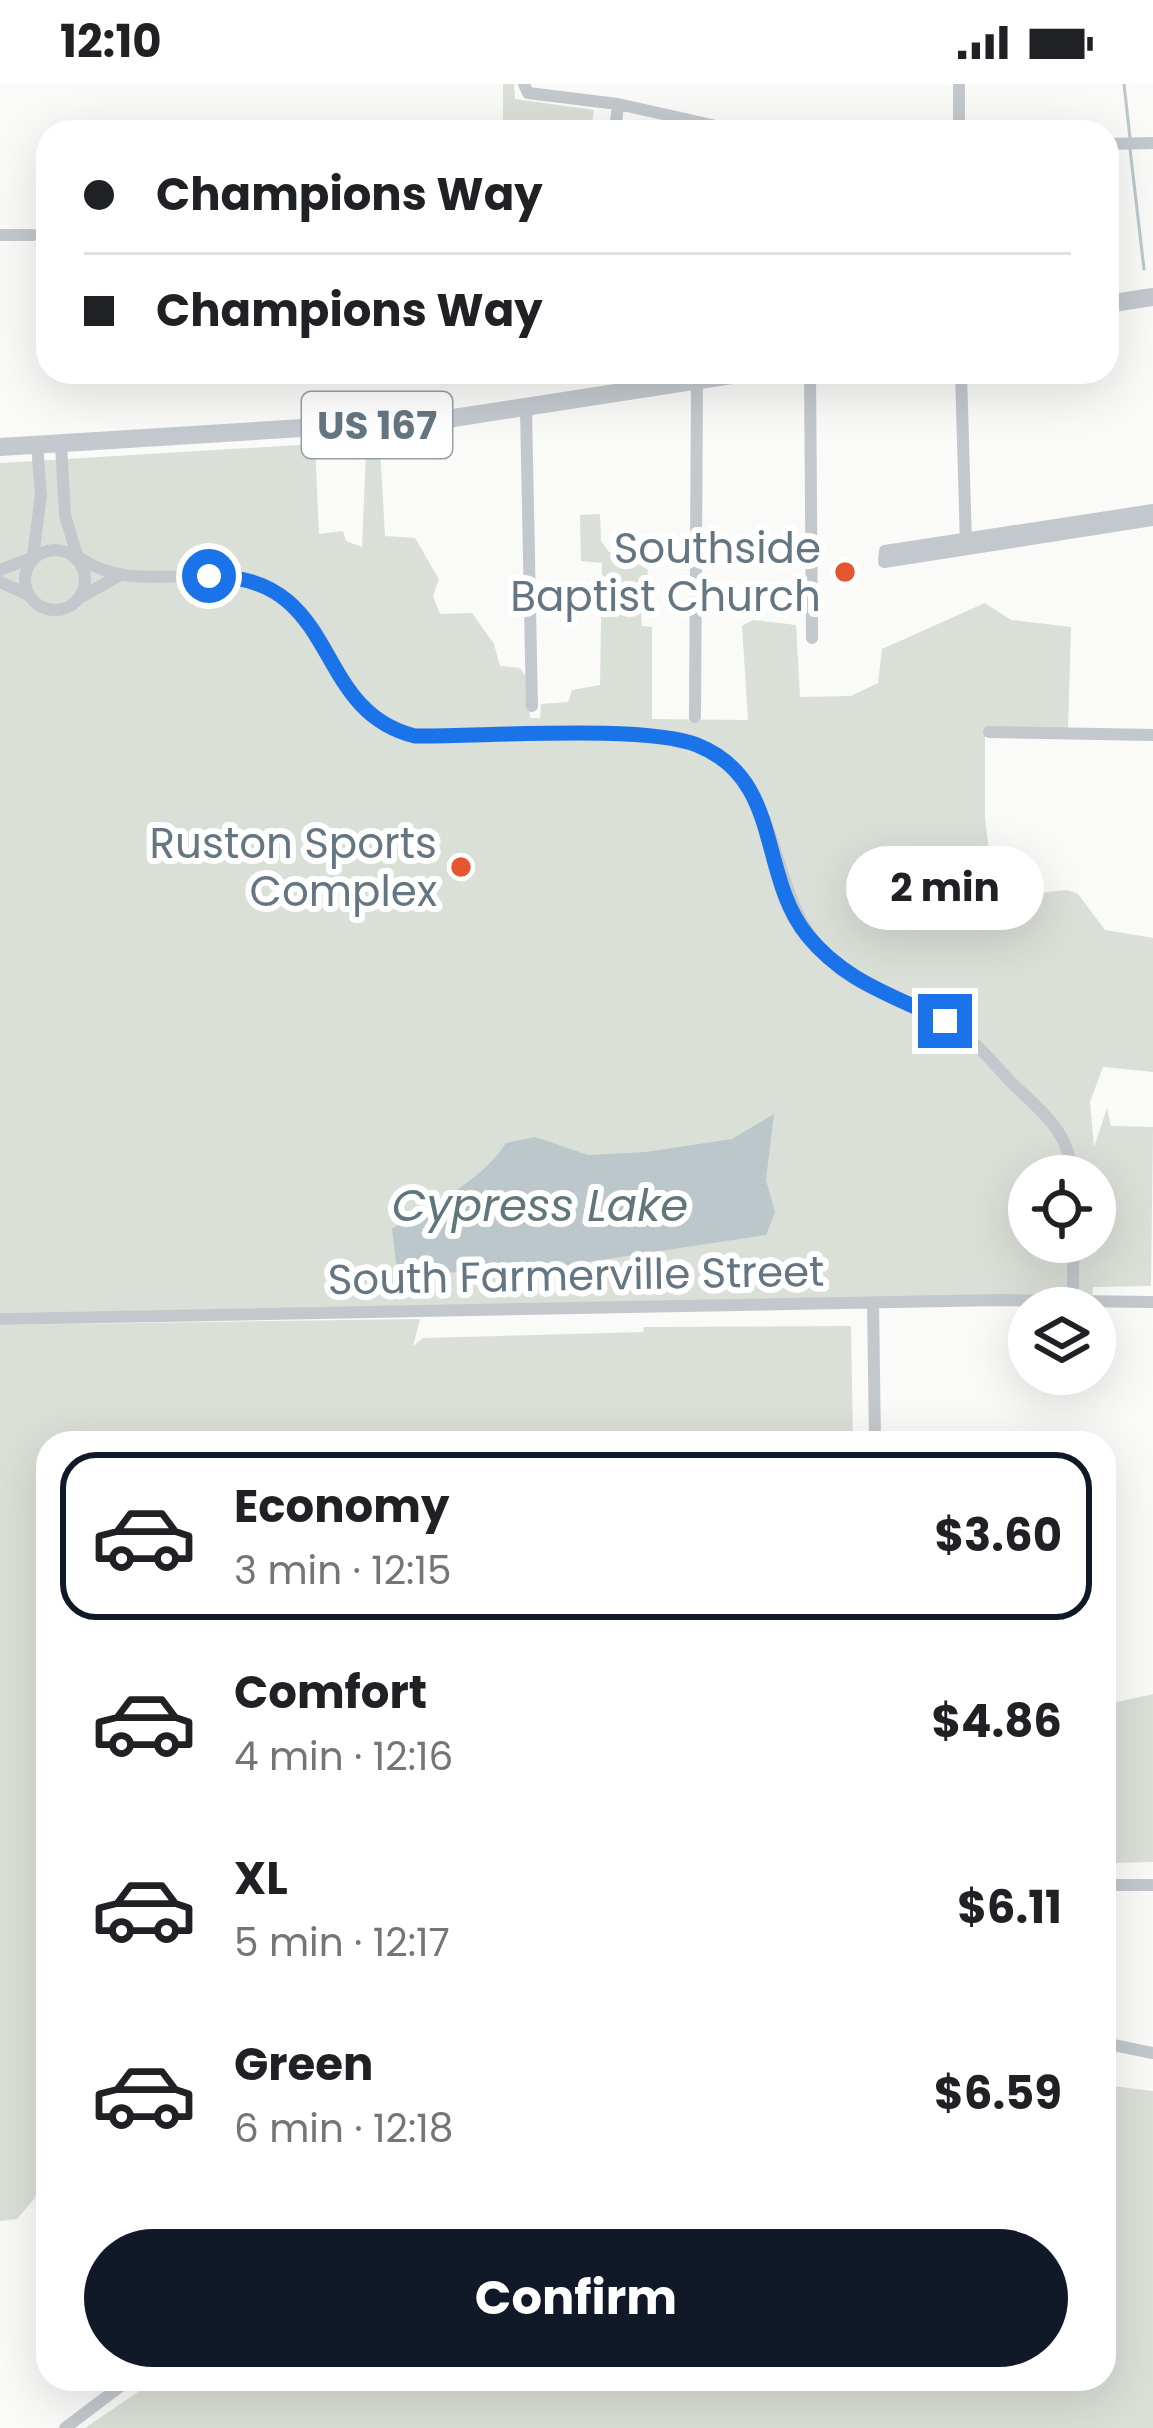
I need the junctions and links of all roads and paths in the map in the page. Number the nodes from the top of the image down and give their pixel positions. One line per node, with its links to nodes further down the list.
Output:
1 (959, 84): 6 (street)
2 (524, 87): 3 (street)
3 (618, 104): 4 (street); 5 (street)
4 (616, 120)
5 (689, 120)
6 (959, 120)
7 (1153, 143): 8 (street)
8 (1119, 144)
9 (33, 235): 10 (street)
10 (0, 236)
11 (1153, 296): 12 (highway)
12 (1119, 302)
13 (690, 384): 17 (highway, US 167)
14 (697, 384): 33 (street)
15 (810, 384): 31 (street)
16 (961, 384): 23 (street)
17 (526, 409): 18 (highway, US 167); 32 (street)
18 (61, 444): 19 (highway, US 167); 24 (street)
19 (38, 445): 20 (highway, US 167); 25 (street)
20 (0, 447)
21 (1153, 510): 23 (street)
22 (1153, 520): 23 (street)
23 (966, 544): 23 (street)
24 (78, 556): 25 (street); 27 (street); 30 (street)
25 (32, 557): 26 (street); 29 (street)
26 (0, 570)
27 (117, 577): 30 (street); 36 (street)
28 (0, 582): 29 (street)
29 (29, 595): 30 (street)
30 (76, 600)
31 (812, 638)
32 (532, 706)
33 (695, 718)
34 (989, 732): 35 (street)
35 (1153, 735)
36 (1066, 1155)
37 (1008, 1301): 39 (street, South Farmerville Street)
38 (1116, 1301): 40 (street, South Farmerville Street)
39 (873, 1302): 41 (street, South Farmerville Street); 42 (street)
40 (1153, 1302)
41 (0, 1318)
42 (875, 1431)
43 (1116, 1885): 44 (street)
44 (1153, 1885)
45 (1116, 2045): 46 (street)
46 (1153, 2053)
47 (114, 2391): 48 (street)
48 (65, 2428)

